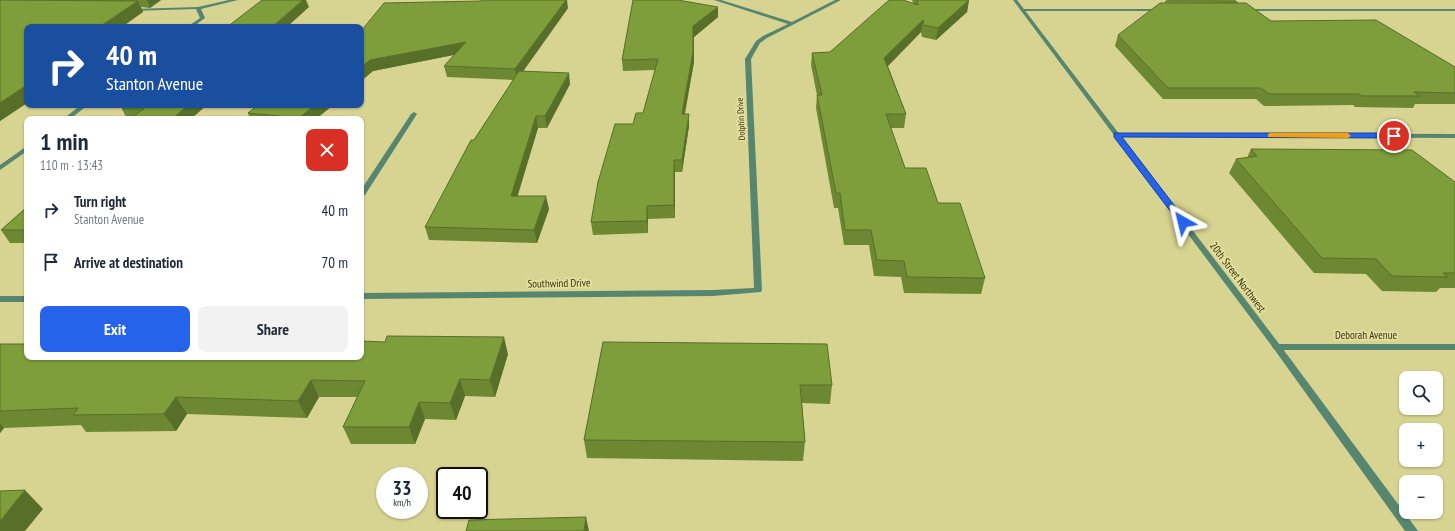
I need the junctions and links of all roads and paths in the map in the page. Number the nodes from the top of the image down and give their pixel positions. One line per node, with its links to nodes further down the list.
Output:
1 (236, 0): 5 (street)
2 (716, 0): 11 (street)
3 (839, 0): 11 (street, Dolphin Drive)
4 (1014, 0): 7 (street, 20th Street Northwest)
5 (198, 8): 6 (street); 12 (street)
6 (127, 10)
7 (1022, 10): 8 (street); 16 (street, 20th Street Northwest)
8 (1164, 10)
9 (1242, 10): 10 (street)
10 (1455, 10)
11 (791, 23): 21 (street, Dolphin Drive)
12 (194, 24)
13 (81, 108): 15 (street)
14 (414, 114): 20 (street)
15 (70, 116)
16 (1117, 135): 17 (street); 25 (street, 20th Street Northwest)
17 (1455, 136)
18 (24, 150): 19 (street)
19 (0, 168)
20 (364, 190)
21 (758, 290): 22 (street, Southwind Drive)
22 (364, 296)
23 (0, 299): 24 (street)
24 (24, 299)
25 (1277, 346): 26 (street, Deborah Avenue); 27 (street, 20th Street Northwest)
26 (1455, 347)
27 (1412, 531)

